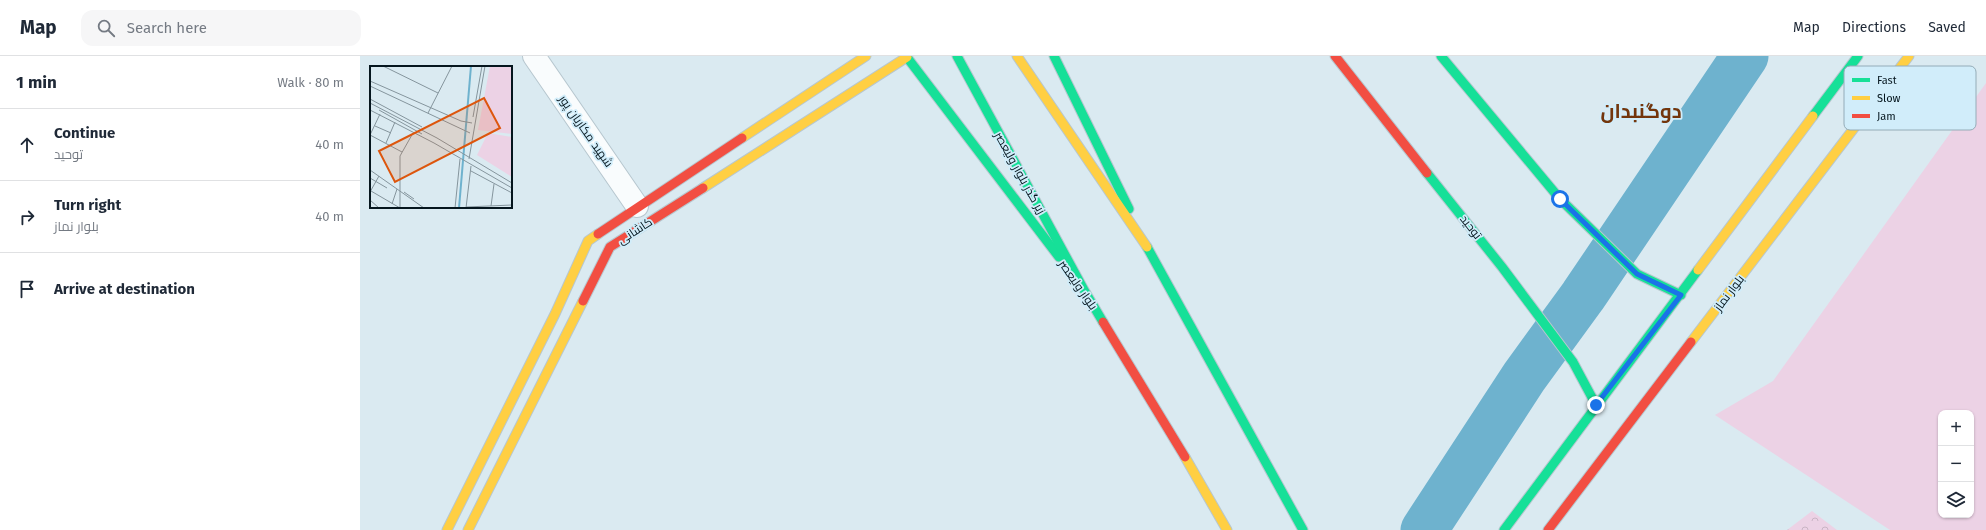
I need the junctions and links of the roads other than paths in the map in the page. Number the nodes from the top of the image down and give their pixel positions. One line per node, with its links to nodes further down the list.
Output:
1 (534, 56): 15 (street, شهید مکاریان پور)
2 (866, 56): 15 (main road, کاشانی)
3 (957, 56): 17 (main road, زیر گذر بلوار ولیعصر)
4 (1017, 56): 16 (main road)
5 (1054, 56): 16 (main road)
6 (1335, 56): 19 (main road, توحید)
7 (1442, 56): 18 (main road)
8 (1858, 56): 11 (main road)
9 (1909, 56): 12 (main road, بلوار نماز)
10 (906, 57): 17 (main road, بلوار ولیعصر); 21 (main road, کاشانی)
11 (1851, 66)
12 (1901, 66)
13 (1844, 75): 18 (main road)
14 (1853, 130): 25 (main road, بلوار نماز)
15 (637, 206): 20 (main road, کاشانی)
16 (1150, 252): 23 (main road)
17 (1084, 290): 22 (main road, بلوار ولیعصر)
18 (1681, 295): 19 (main road)
19 (1596, 405): 24 (main road)
20 (447, 530)
21 (468, 530)
22 (1227, 530)
23 (1303, 530)
24 (1504, 530)
25 (1548, 530)

